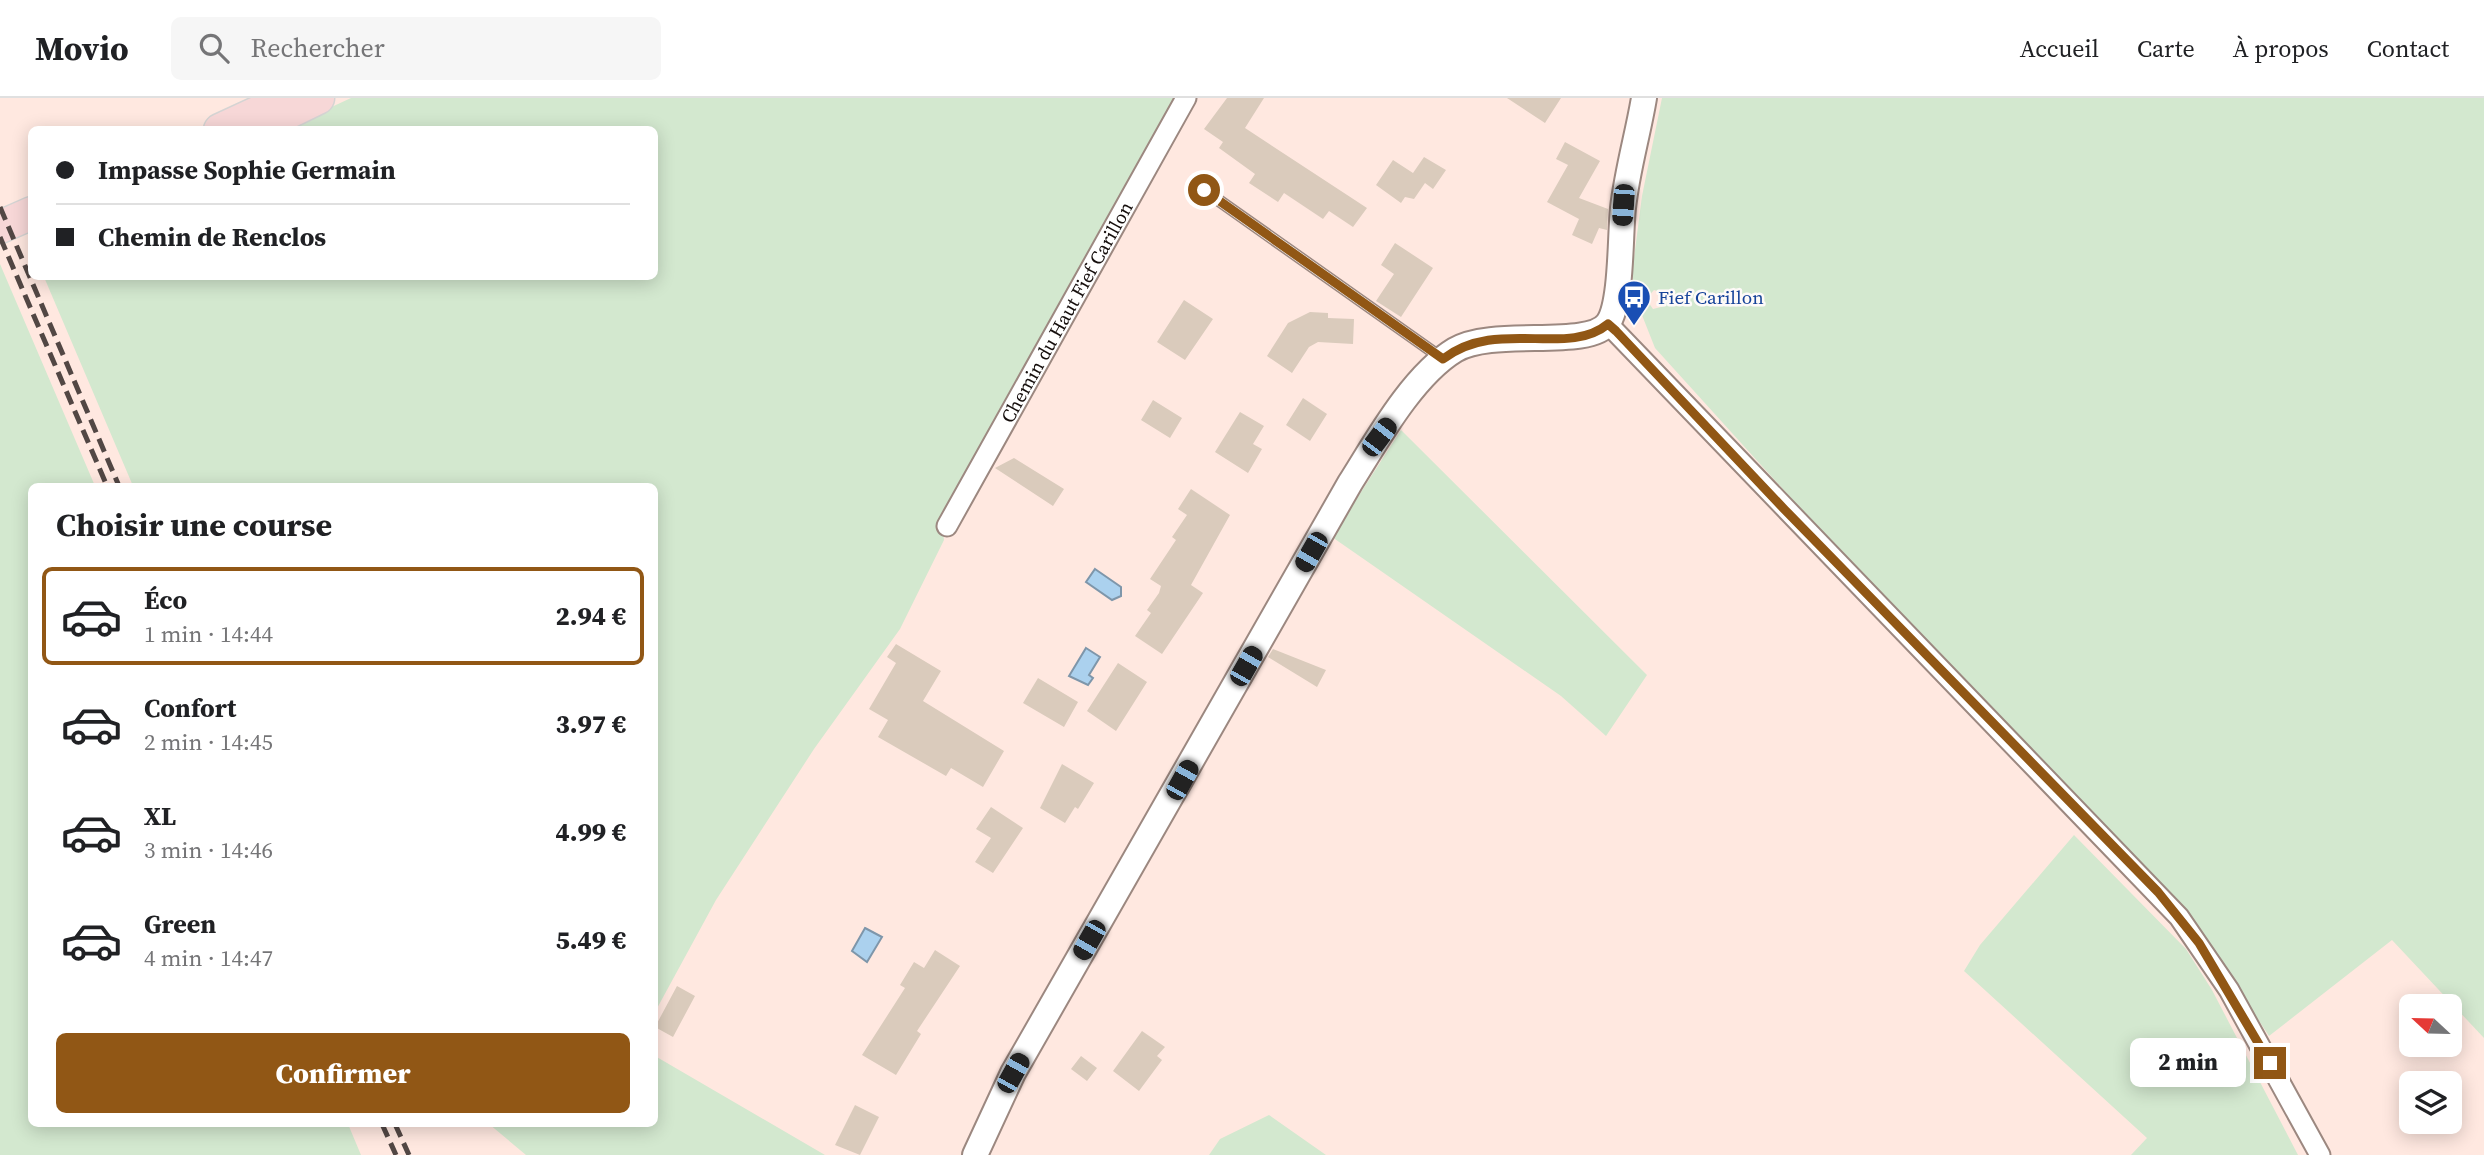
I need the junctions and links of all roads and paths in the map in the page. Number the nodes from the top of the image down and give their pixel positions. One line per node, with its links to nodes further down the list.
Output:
1 (289, 98): 5 (main road)
2 (318, 98): 6 (main road)
3 (1186, 98): 14 (street, Chemin du Haut Fief Carillon)
4 (1644, 98): 12 (street)
5 (229, 126)
6 (260, 126)
7 (1204, 190): 13 (lane)
8 (28, 215): 9 (main road)
9 (0, 228)
10 (28, 230): 11 (main road)
11 (0, 242)
12 (1608, 324): 13 (street); 16 (street)
13 (1443, 359): 15 (street)
14 (947, 526)
15 (975, 1155)
16 (2320, 1155)

